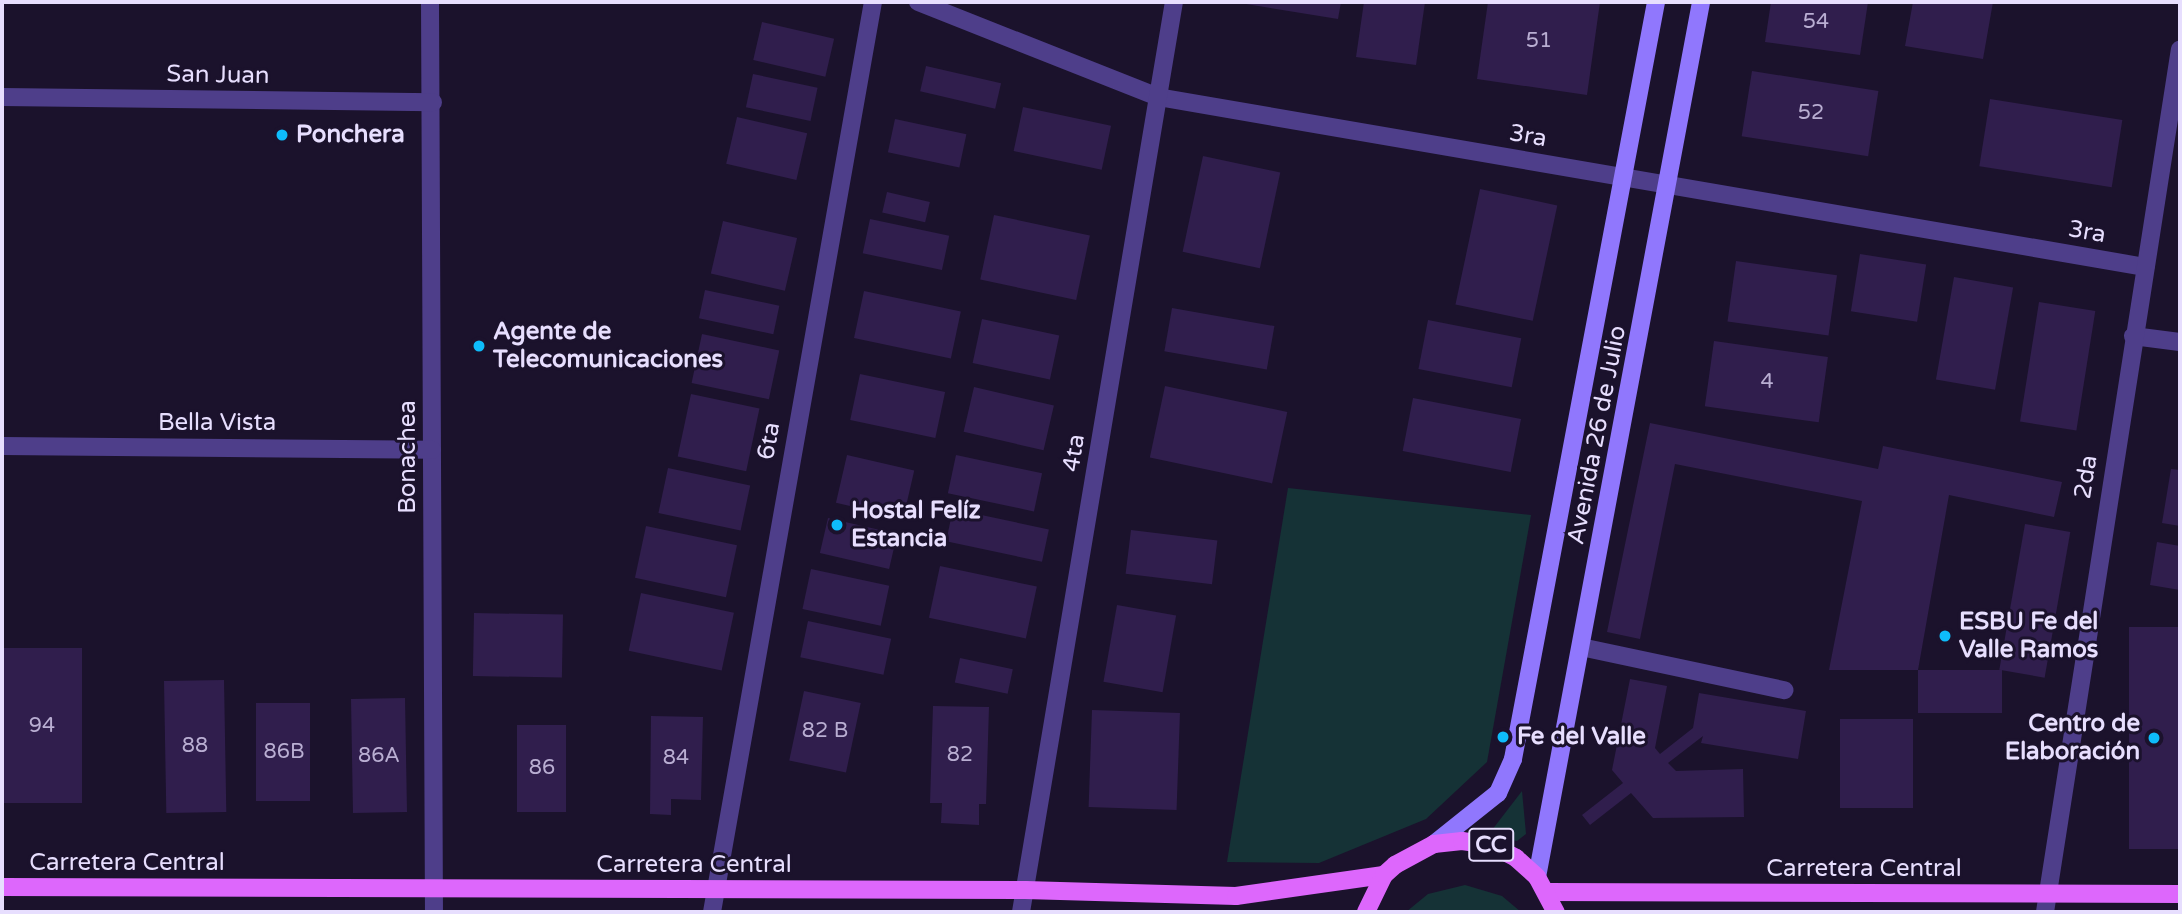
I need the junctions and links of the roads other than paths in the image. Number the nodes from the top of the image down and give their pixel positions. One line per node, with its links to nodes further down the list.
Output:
1 (430, 2): 10 (street, Bonachea)
2 (873, 2): 25 (street, 6ta)
3 (918, 2): 9 (street, 3ra)
4 (1174, 2): 9 (street, 4ta)
5 (1656, 2): 11 (main road, Avenida 26 de Julio)
6 (1701, 2): 12 (main road, Avenida 26 de Julio)
7 (2180, 49): 13 (street, 2da)
8 (2, 97): 10 (street, San Juan)
9 (1158, 97): 11 (street, 3ra); 26 (street, 4ta)
10 (433, 102): 17 (street, Bonachea)
11 (1624, 177): 12 (street, 3ra); 20 (main road, Avenida 26 de Julio)
12 (1670, 185): 13 (street, 3ra); 18 (main road, Avenida 26 de Julio)
13 (2145, 267): 14 (street, 2da)
14 (2133, 336): 15 (street); 27 (street, 2da)
15 (2180, 342)
16 (2, 446): 17 (street, Bella Vista)
17 (432, 450): 24 (street, Bonachea)
18 (1581, 647): 19 (street); 22 (main road, Avenida 26 de Julio)
19 (1784, 690)
20 (1434, 844): 21 (main road, CC); 22 (main road, CC)
21 (1384, 875): 26 (main road, Carretera Central); 32 (main road, CC)
22 (1542, 885): 27 (main road, Carretera Central); 33 (main road, CC)
23 (2, 887): 24 (main road, Carretera Central)
24 (434, 889): 25 (main road, Carretera Central); 29 (street, Bonachea)
25 (713, 889): 26 (main road, Carretera Central); 30 (street, 6ta)
26 (1025, 890): 31 (street, 4ta)
27 (2047, 894): 28 (main road, Carretera Central); 34 (street, 2da)
28 (2180, 894)
29 (434, 912)
30 (712, 912)
31 (1021, 912)
32 (1366, 912)
33 (1556, 912)
34 (2045, 912)

